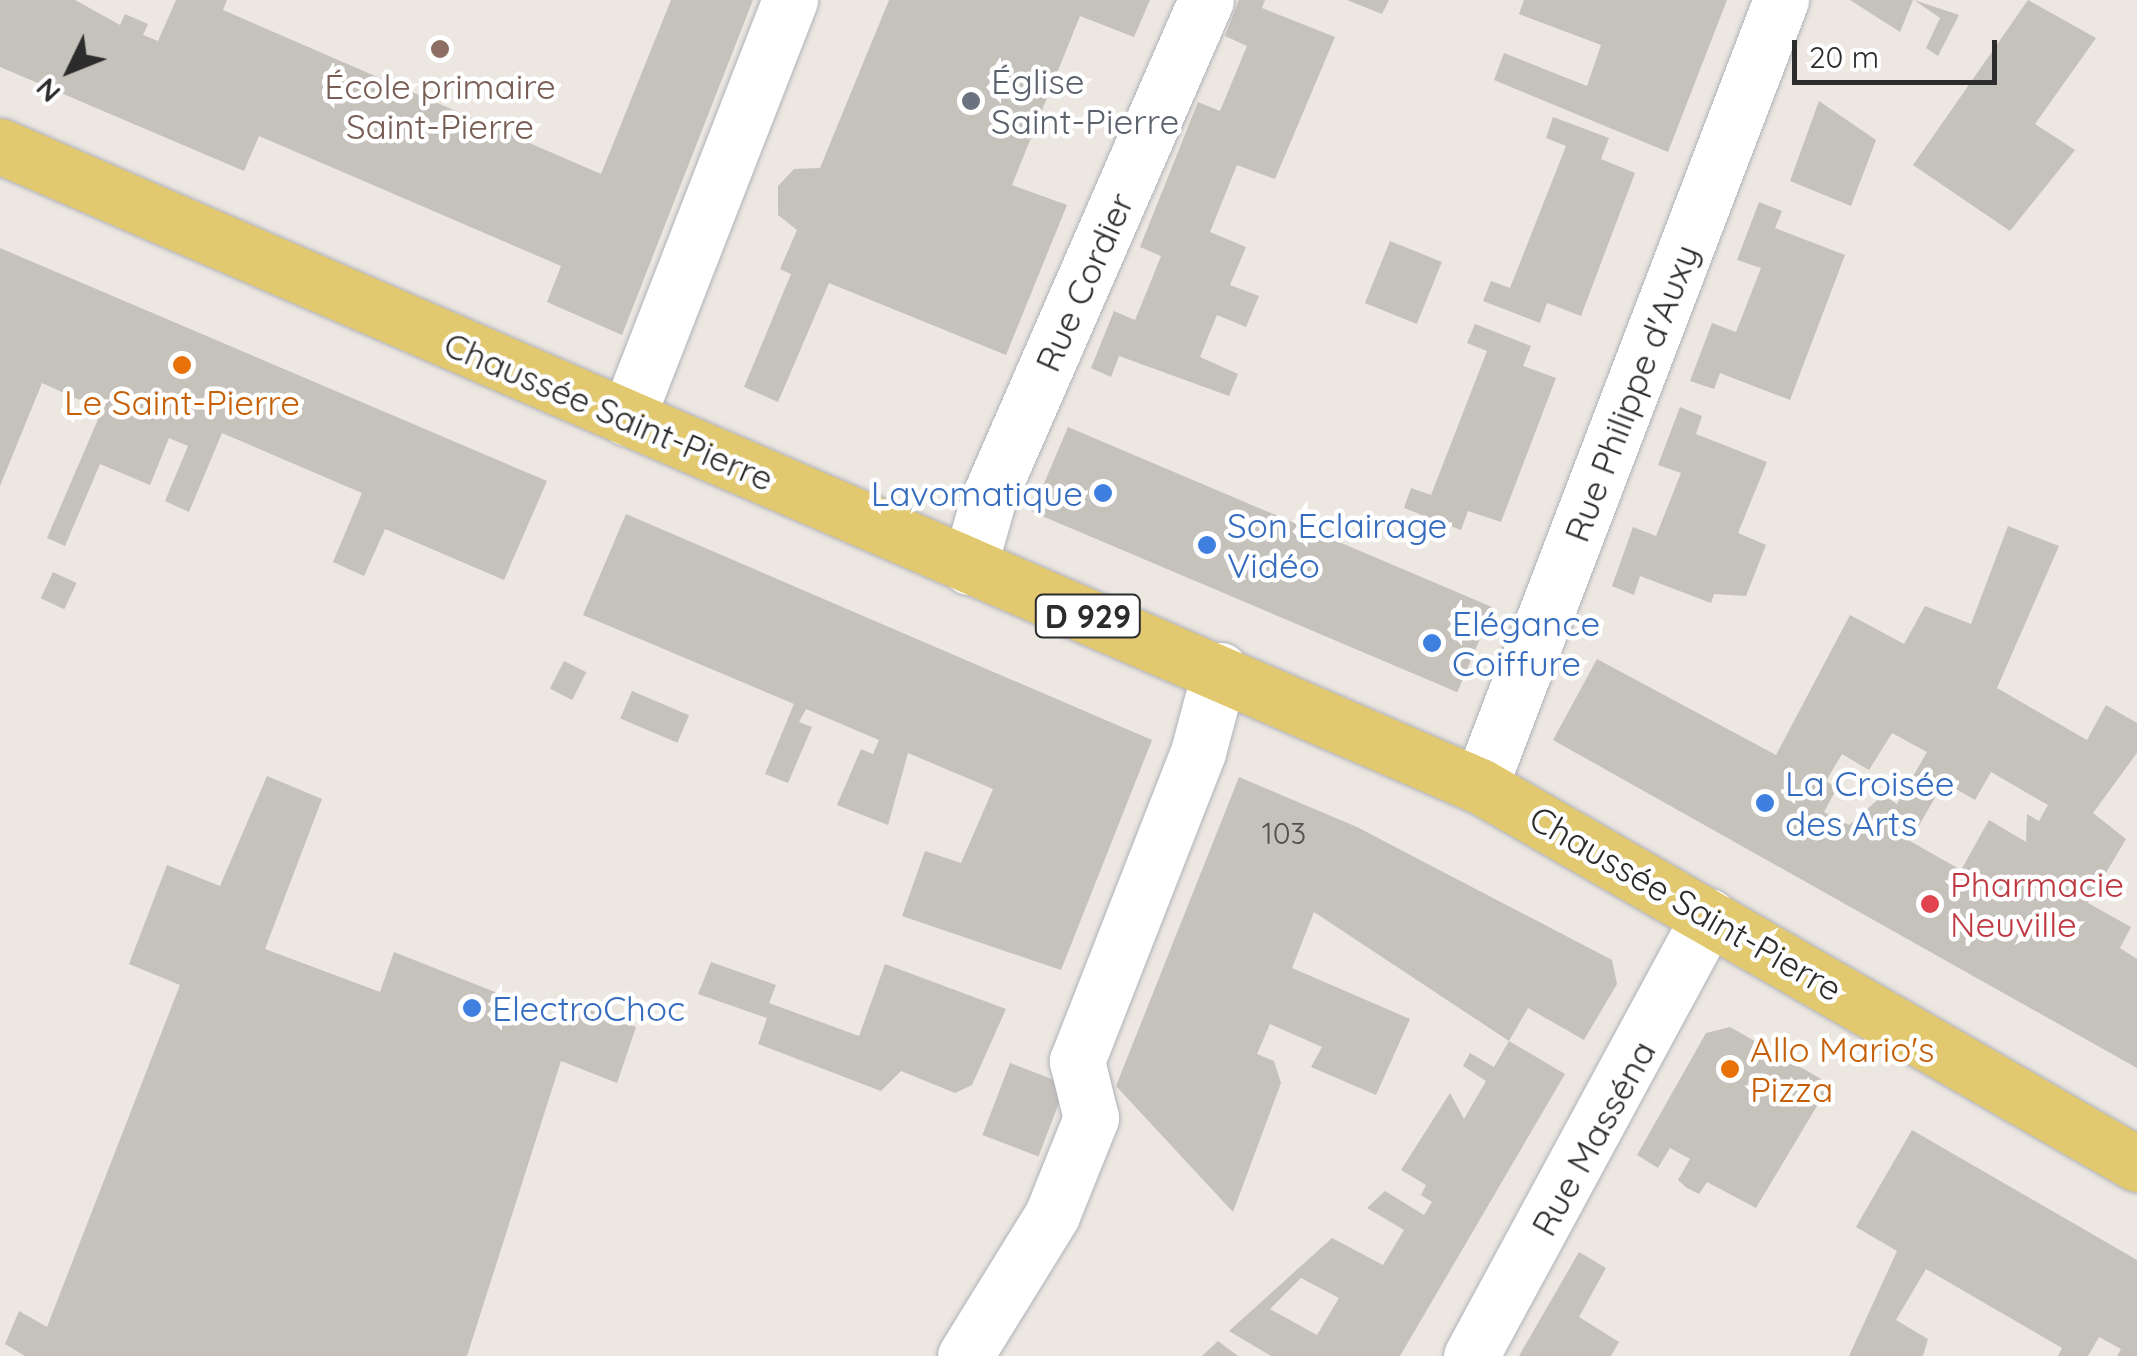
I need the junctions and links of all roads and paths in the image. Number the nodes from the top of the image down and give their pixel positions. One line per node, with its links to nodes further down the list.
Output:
1 (790, 0): 5 (street)
2 (1206, 0): 6 (street, Rue Cordier)
3 (1781, 0): 8 (street, Rue Philippe d'Auxy)
4 (0, 146): 5 (main road, Chaussée Saint-Pierre / D 929)
5 (627, 418): 6 (main road, Chaussée Saint-Pierre / D 929)
6 (969, 566): 7 (main road, Chaussée Saint-Pierre / D 929)
7 (1220, 670): 8 (main road, Chaussée Saint-Pierre / D 929); 11 (street)
8 (1480, 786): 9 (main road, Chaussée Saint-Pierre / D 929)
9 (1709, 916): 10 (main road, Chaussée Saint-Pierre / D 929); 12 (street, Rue Masséna)
10 (2137, 1164)
11 (965, 1356)
12 (1470, 1356)

